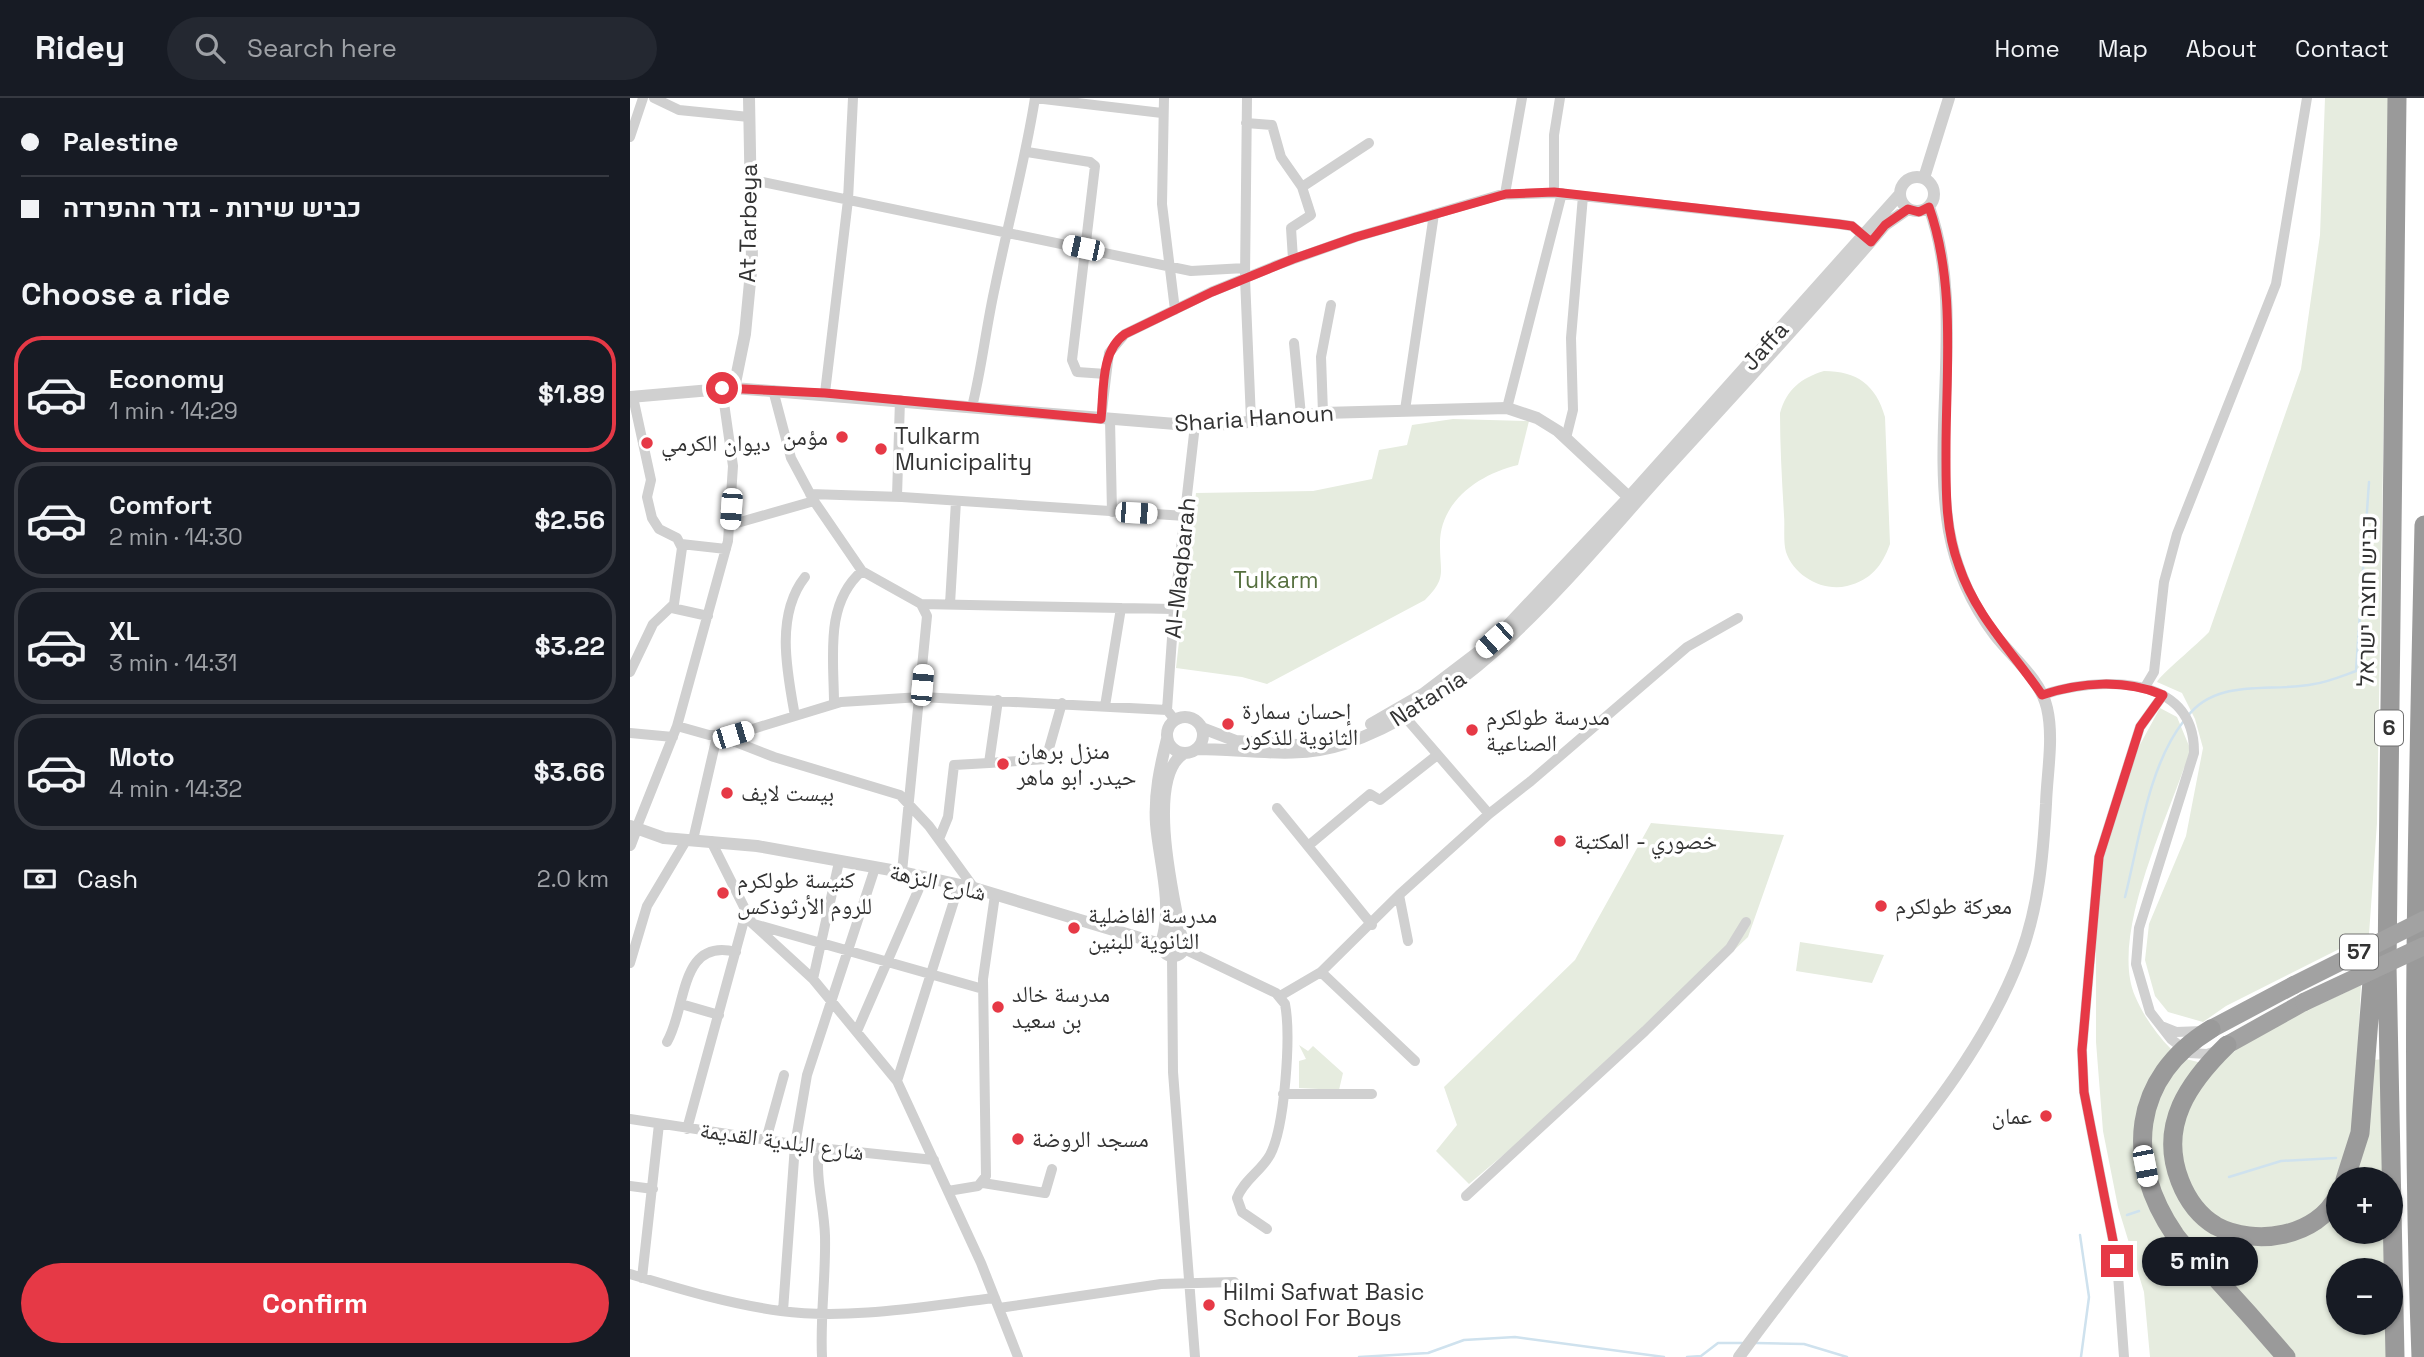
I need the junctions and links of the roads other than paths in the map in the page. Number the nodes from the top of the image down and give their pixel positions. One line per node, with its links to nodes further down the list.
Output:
1 (643, 98): 16 (street)
2 (654, 98): 14 (street)
3 (749, 98): 14 (street, At Tarbeya)
4 (853, 98): 26 (street)
5 (1035, 98): 13 (street); 18 (street)
6 (1164, 98): 13 (street)
7 (1247, 98): 15 (street)
8 (1521, 98): 23 (street)
9 (1560, 98): 22 (street)
10 (1949, 98): 19 (street)
11 (2307, 98): 74 (street)
12 (2397, 98): 98 (highway, כביש חוצה ישראל / 6)
13 (1163, 113): 34 (street)
14 (749, 117): 20 (street, At Tarbeya)
15 (1246, 123): 21 (street); 35 (street)
16 (630, 137)
17 (1369, 143): 21 (street)
18 (1027, 152): 30 (street); 32 (street)
19 (1924, 178): 24 (street); 27 (street)
20 (748, 179): 26 (street); 40 (street, At Tarbeya)
21 (1302, 187): 33 (street)
22 (1558, 193): 23 (street); 25 (street); 46 (street)
23 (1506, 194): 29 (street)
24 (1900, 194): 28 (street); 31 (street, Jaffa)
25 (1583, 196): 31 (street); 53 (street)
26 (848, 200): 30 (street); 42 (street)
27 (1929, 207): 28 (street); 75 (street)
28 (1908, 209): 31 (street, Jaffa)
29 (1434, 214): 33 (street); 47 (street)
30 (1009, 233): 32 (street); 45 (street)
31 (1867, 238): 56 (street, Jaffa)
32 (1083, 248): 34 (street); 39 (street)
33 (1293, 259): 35 (street)
34 (1170, 266): 35 (street); 37 (street)
35 (1245, 273): 37 (street); 51 (street)
36 (1331, 305): 48 (street)
37 (1175, 310): 39 (street)
38 (1294, 342): 49 (street)
39 (1106, 374): 50 (street)
40 (728, 388): 41 (street, Sharia Hanoun); 43 (street, Sharia Hanoun); 60 (street)
41 (773, 390): 42 (street, Sharia Hanoun); 55 (street)
42 (825, 393): 44 (street, Sharia Hanoun)
43 (631, 397): 62 (street)
44 (900, 400): 45 (street, Sharia Hanoun); 54 (street)
45 (972, 407): 50 (street, Sharia Hanoun)
46 (1507, 408): 47 (street, Sharia Hanoun); 53 (street, Sharia Hanoun)
47 (1405, 410): 48 (street, Sharia Hanoun)
48 (1323, 412): 49 (street, Sharia Hanoun)
49 (1301, 415): 51 (street, Sharia Hanoun)
50 (1106, 419): 52 (street, Sharia Hanoun); 58 (street)
51 (1251, 420): 52 (street, Sharia Hanoun)
52 (1195, 425): 59 (street, Al-Maqbarah)
53 (1566, 438): 56 (street, Sharia Hanoun)
54 (897, 496): 55 (street); 57 (street)
55 (812, 497): 60 (street); 64 (street)
56 (1632, 500): 82 (street, Natania)
57 (956, 501): 58 (street); 67 (street)
58 (1112, 512): 59 (street)
59 (1185, 516): 70 (street, Al-Maqbarah)
60 (730, 525): 63 (street)
61 (2424, 525): 177 (highway, 6)
62 (681, 544): 63 (street); 68 (street)
63 (726, 548): 71 (street)
64 (862, 571): 66 (street); 80 (street)
65 (805, 577): 84 (street)
66 (921, 604): 67 (street); 77 (street)
67 (950, 604): 69 (street)
68 (672, 608): 71 (street); 73 (street)
69 (1121, 608): 70 (street); 81 (street)
70 (1174, 609): 83 (street, Al-Maqbarah)
71 (708, 616): 86 (street)
72 (1738, 618): 96 (street)
73 (631, 666)
74 (2145, 687): 75 (street); 76 (street)
75 (2042, 695): 173 (street)
76 (2163, 695): 136 (street); 174 (street)
77 (921, 696): 78 (street); 80 (street); 94 (street)
78 (998, 700): 79 (street); 93 (street)
79 (1062, 703): 81 (street); 93 (street)
80 (834, 704): 84 (street)
81 (1105, 706): 83 (street)
82 (1400, 712): 85 (street, Natania); 90 (street, Natania); 92 (street)
83 (1171, 715): 85 (street); 89 (street)
84 (795, 716): 88 (street)
85 (1202, 728): 90 (street)
86 (675, 732): 87 (street); 88 (street); 97 (street)
87 (630, 733)
88 (719, 736): 94 (street); 99 (street)
89 (1167, 739): 91 (street); 118 (street)
90 (1198, 749): 91 (street)
91 (1183, 754): 117 (street)
92 (1436, 757): 96 (street); 103 (street)
93 (989, 763): 100 (street)
94 (909, 805): 100 (street); 106 (street)
95 (1277, 808): 103 (street)
96 (1489, 814): 111 (street)
97 (633, 827): 99 (street, شارع النزهة); 102 (street)
98 (2388, 830): 154 (highway); 176 (highway, כביש חוצה ישראל / 6)
99 (690, 839): 101 (street, شارع النزهة); 126 (street)
100 (939, 839): 109 (street)
101 (711, 841): 104 (street, شارع النزهة); 112 (street)
102 (630, 845)
103 (1308, 846): 115 (street)
104 (839, 862): 105 (street, شارع النزهة); 119 (street)
105 (875, 868): 106 (street, شارع النزهة); 123 (street)
106 (902, 872): 107 (street, شارع النزهة)
107 (924, 877): 108 (street, شارع النزهة); 127 (street)
108 (959, 885): 109 (street, شارع النزهة); 129 (street)
109 (974, 888): 110 (street, شارع النزهة)
110 (995, 894): 118 (street, شارع النزهة); 131 (street)
111 (1399, 895): 115 (street); 120 (street)
112 (749, 918): 116 (street); 121 (street); 124 (street)
113 (2424, 920): 137 (highway, 57, bridge)
114 (1746, 922): 160 (street)
115 (1372, 925): 128 (street)
116 (796, 933): 119 (street); 121 (street)
117 (1181, 935): 118 (street); 125 (street)
118 (1162, 940): 125 (street)
119 (821, 941): 123 (street); 130 (street)
120 (1408, 941)
121 (774, 943): 130 (street)
122 (2424, 946): 140 (highway, 57, bridge)
123 (849, 949): 127 (street); 133 (street)
124 (736, 953): 134 (street); 135 (street)
125 (1178, 953): 132 (street); 166 (street)
126 (630, 963)
127 (888, 963): 129 (street); 138 (street)
128 (1321, 972): 132 (street); 142 (street)
129 (931, 973): 131 (street); 144 (street)
130 (813, 979): 133 (street)
131 (983, 989): 156 (street)
132 (1280, 996): 145 (street)
133 (833, 1003): 138 (street); 151 (street)
134 (681, 1004): 135 (street); 139 (street)
135 (719, 1014): 149 (street)
136 (2158, 1025): 137 (street); 141 (street)
137 (2211, 1029): 141 (highway)
138 (857, 1031): 144 (street)
139 (667, 1042)
140 (2228, 1045): 141 (street); 161 (highway)
141 (2182, 1050): 175 (highway)
142 (1415, 1061)
143 (784, 1074): 150 (street)
144 (897, 1080): 153 (street)
145 (1283, 1094): 146 (street); 162 (street)
146 (1372, 1094)
147 (630, 1119): 148 (street, شارع البلدية القديمة)
148 (659, 1124): 149 (street, شارع البلدية القديمة); 158 (street)
149 (687, 1129): 150 (street, شارع البلدية القديمة)
150 (766, 1140): 151 (street, شارع البلدية القديمة)
151 (795, 1145): 152 (street, شارع البلدية القديمة); 168 (street)
152 (819, 1149): 153 (street, شارع البلدية القديمة); 169 (street)
153 (934, 1160): 159 (street)
154 (2349, 1167)
155 (1052, 1169): 156 (street)
156 (983, 1183): 159 (street)
157 (630, 1186): 158 (street)
158 (653, 1189): 164 (street)
159 (948, 1192): 167 (street)
160 (1466, 1196)
161 (2326, 1214)
162 (1267, 1229)
163 (630, 1274): 164 (street)
164 (642, 1278): 168 (street)
165 (1234, 1282): 166 (street)
166 (1188, 1285): 167 (street); 172 (street)
167 (997, 1303): 169 (street); 171 (street)
168 (783, 1311): 169 (street)
169 (820, 1312): 170 (street)
170 (821, 1357)
171 (1018, 1357)
172 (1195, 1357)
173 (1739, 1357)
174 (2124, 1357)
175 (2286, 1357)
176 (2395, 1357)
177 (2421, 1357)

